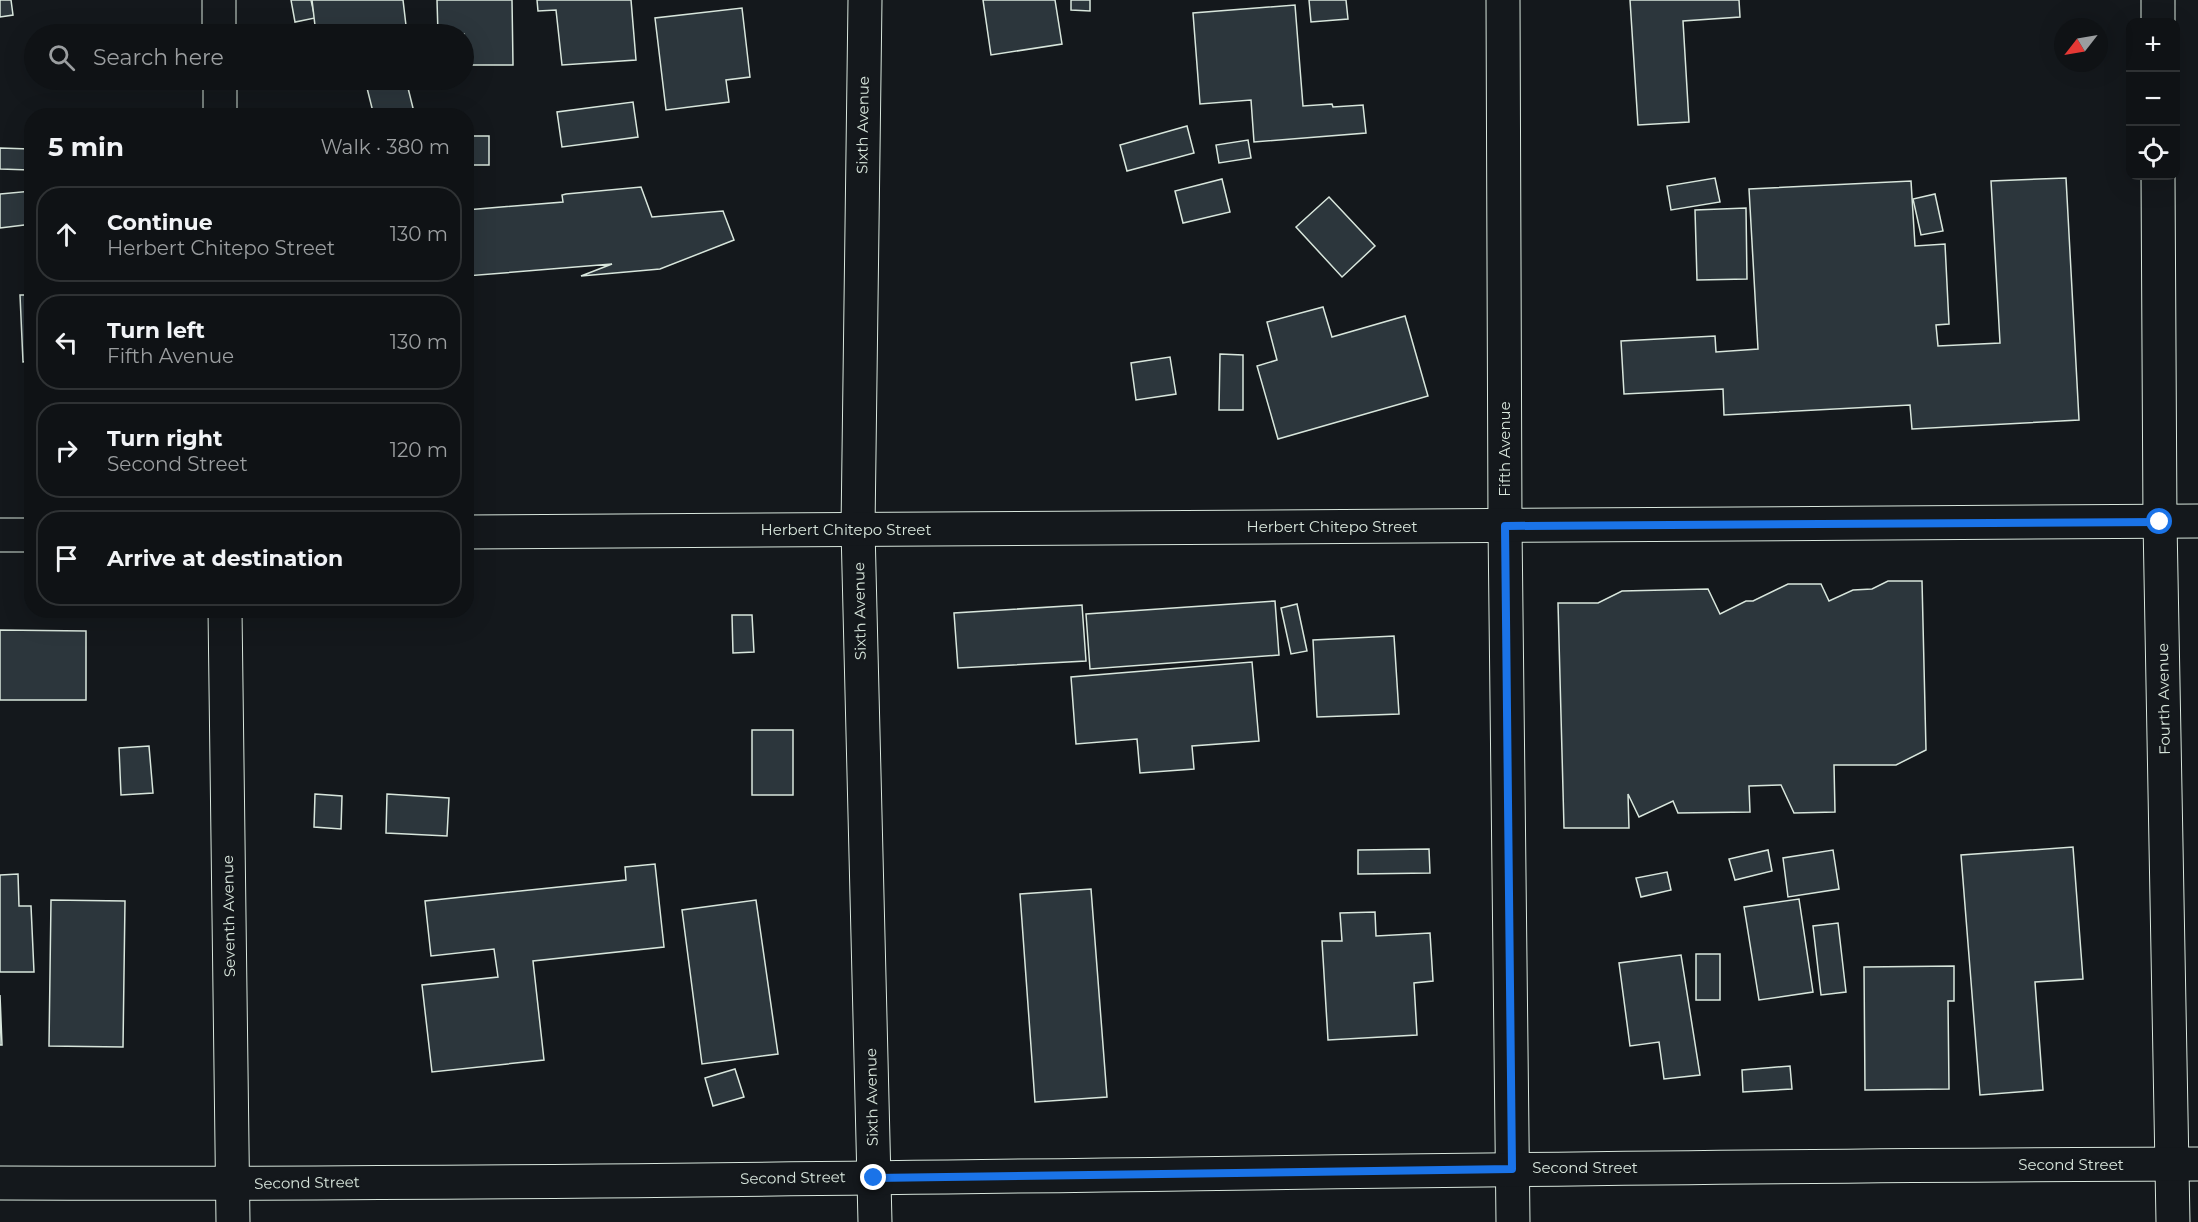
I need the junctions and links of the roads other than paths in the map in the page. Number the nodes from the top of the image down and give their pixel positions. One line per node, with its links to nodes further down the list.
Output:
1 (219, 0): 6 (street)
2 (865, 0): 13 (street, Sixth Avenue)
3 (1503, 0): 12 (street, Fifth Avenue)
4 (2158, 0): 5 (street)
5 (2158, 18)
6 (219, 24)
7 (220, 90): 8 (street)
8 (220, 108)
9 (2158, 180): 11 (street, Fourth Avenue)
10 (2198, 521): 11 (street, Herbert Chitepo Street)
11 (2160, 522): 12 (street, Herbert Chitepo Street); 18 (street, Fourth Avenue)
12 (1505, 526): 13 (street, Herbert Chitepo Street); 19 (street, Fifth Avenue)
13 (858, 529): 14 (street, Herbert Chitepo Street); 20 (street, Sixth Avenue)
14 (474, 532)
15 (0, 535): 16 (street)
16 (24, 535)
17 (225, 618): 22 (street, Seventh Avenue)
18 (2185, 1164): 19 (street, Second Street); 26 (street, Fourth Avenue)
19 (1512, 1169): 20 (street, Second Street); 25 (street, Fifth Avenue)
20 (874, 1178): 22 (street, Second Street); 24 (street, Sixth Avenue)
21 (0, 1183): 22 (street, Second Street)
22 (233, 1184): 23 (street, Seventh Avenue)
23 (233, 1222)
24 (875, 1222)
25 (1513, 1222)
26 (2173, 1222)

